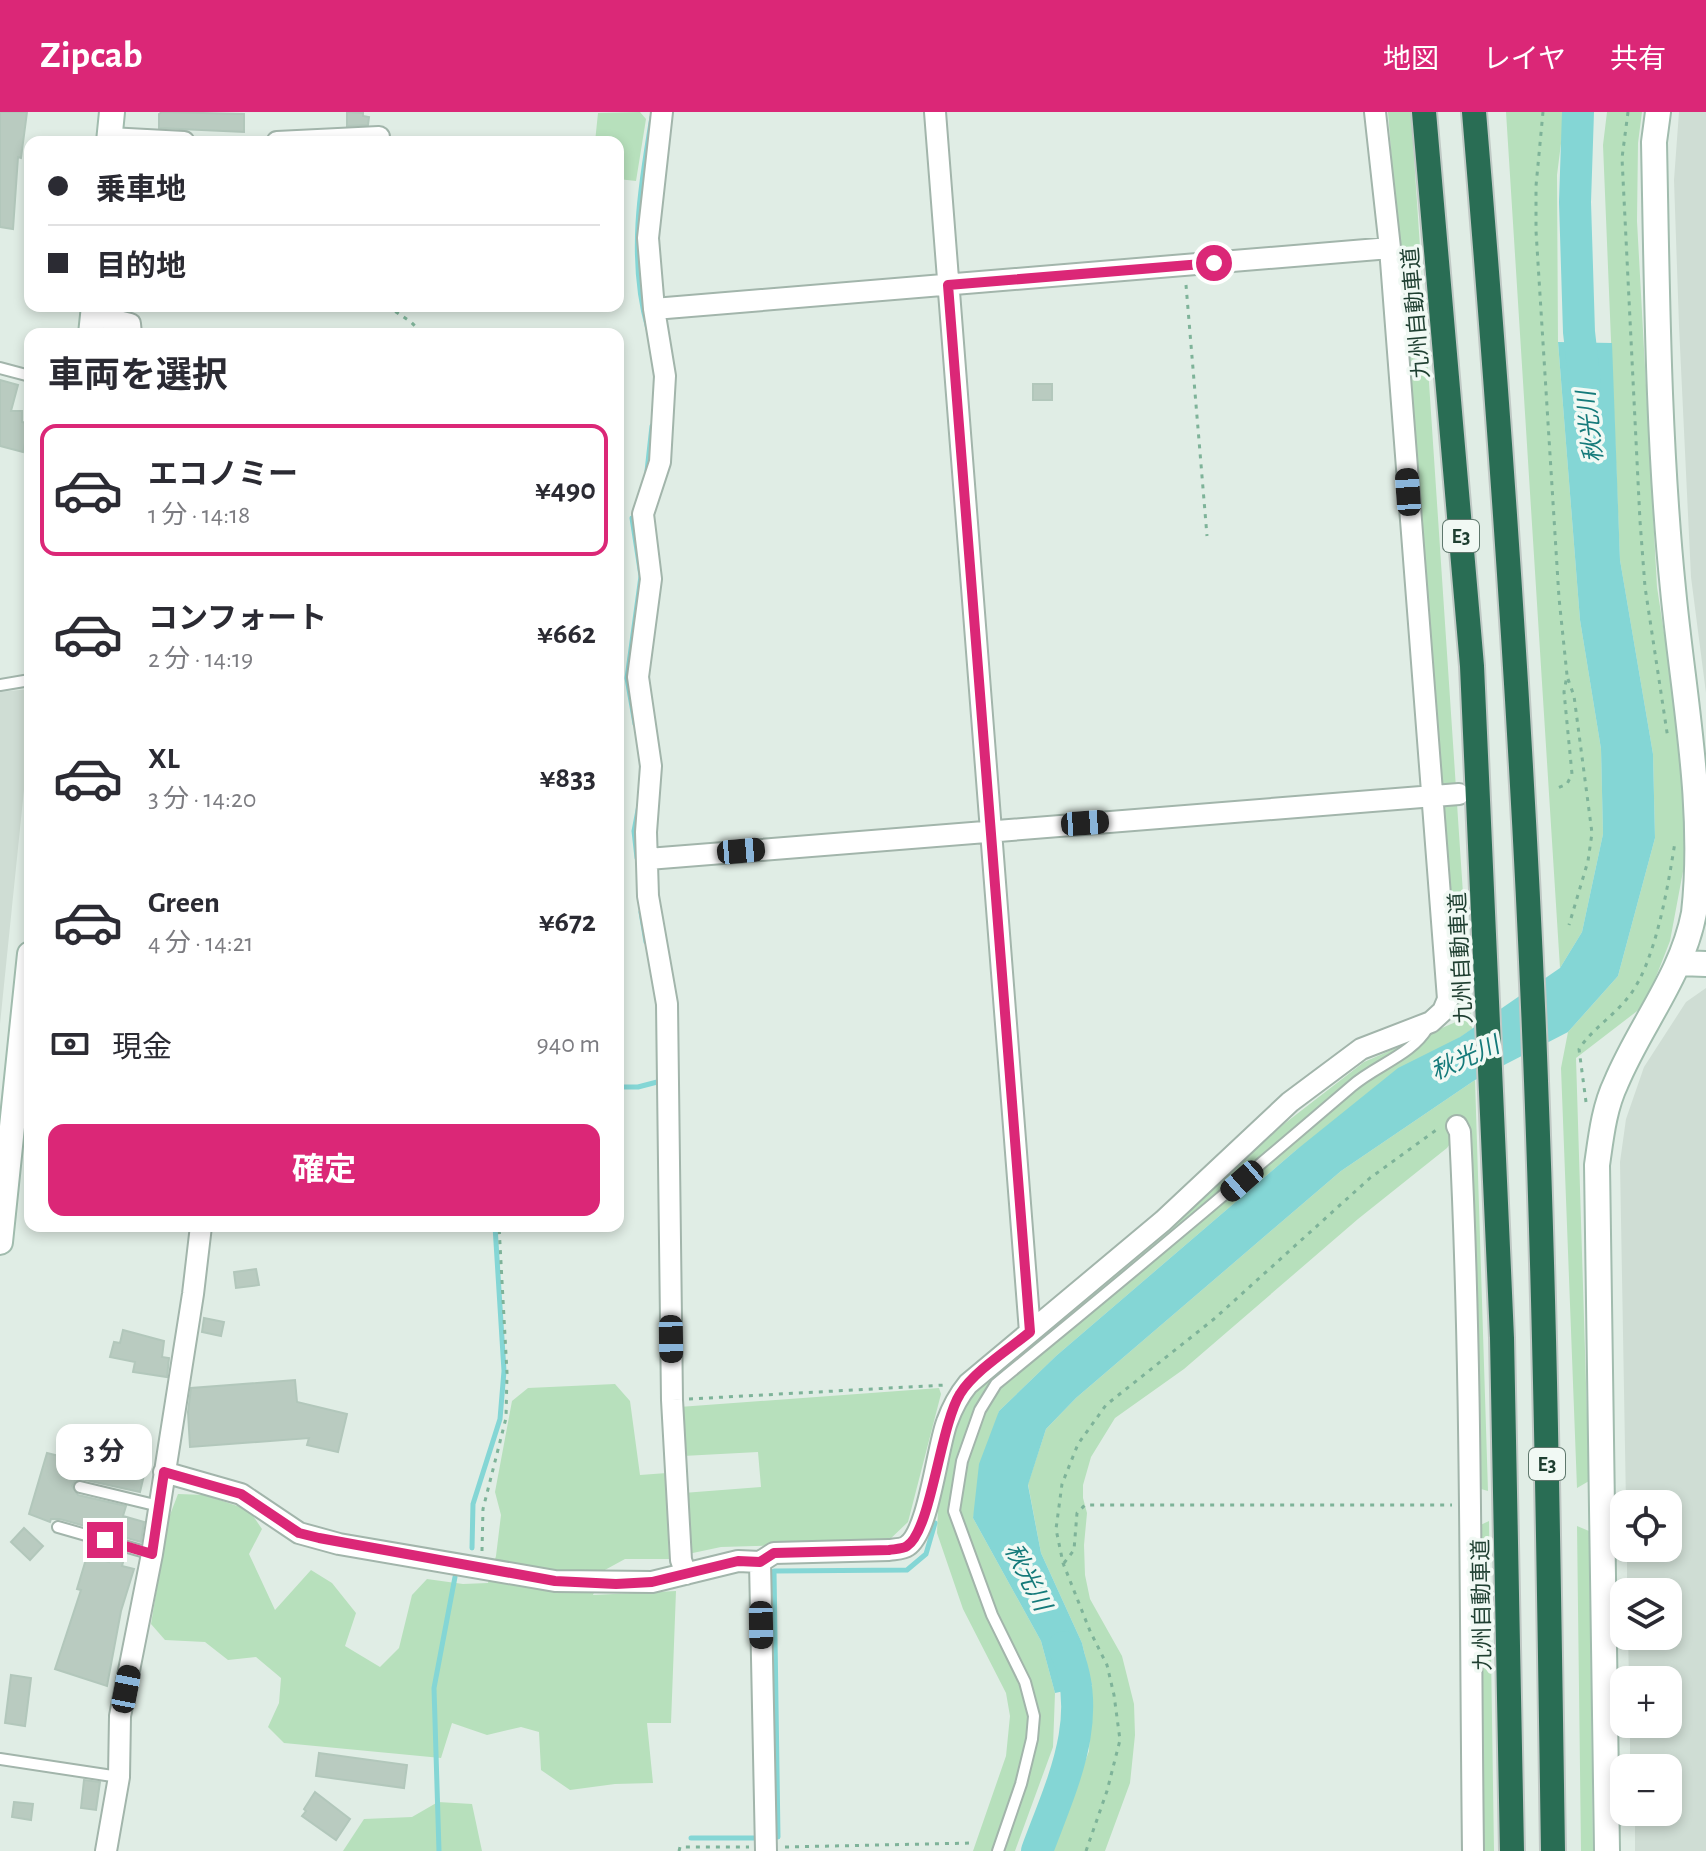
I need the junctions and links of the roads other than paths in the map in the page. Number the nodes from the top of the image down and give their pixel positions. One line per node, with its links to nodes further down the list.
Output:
1 (112, 112): 8 (street)
2 (662, 112): 11 (street)
3 (935, 112): 10 (street)
4 (1375, 112): 9 (street)
5 (1424, 112): 44 (highway, 九州自動車道 / E3)
6 (1474, 112): 45 (highway, E3)
7 (1658, 112): 22 (street)
8 (109, 136)
9 (1390, 248): 10 (street); 19 (street)
10 (948, 285): 11 (street); 20 (street)
11 (654, 309): 21 (street)
12 (93, 318): 13 (street)
13 (130, 328)
14 (0, 368): 15 (lane)
15 (24, 374)
16 (24, 681): 17 (lane)
17 (0, 685)
18 (1459, 794): 19 (street)
19 (1431, 796): 20 (street); 25 (street)
20 (991, 831): 21 (street); 30 (street)
21 (648, 859): 37 (street)
22 (1679, 963): 23 (street); 46 (street)
23 (1706, 964)
24 (24, 1000): 27 (street)
25 (1431, 1022): 30 (street); 42 (lane)
26 (1457, 1126): 43 (street)
27 (6, 1138): 29 (street)
28 (200, 1232): 31 (street)
29 (0, 1242)
30 (1030, 1332): 36 (street)
31 (164, 1472): 33 (street); 37 (street)
32 (80, 1487): 33 (lane)
33 (159, 1506): 35 (street)
34 (58, 1527): 35 (lane)
35 (152, 1554): 39 (street)
36 (760, 1562): 37 (street); 40 (street)
37 (686, 1574)
38 (0, 1759): 39 (lane)
39 (119, 1777): 41 (street)
40 (766, 1849)
41 (106, 1851)
42 (998, 1851)
43 (1473, 1851)
44 (1512, 1851)
45 (1553, 1851)
46 (1607, 1851)

